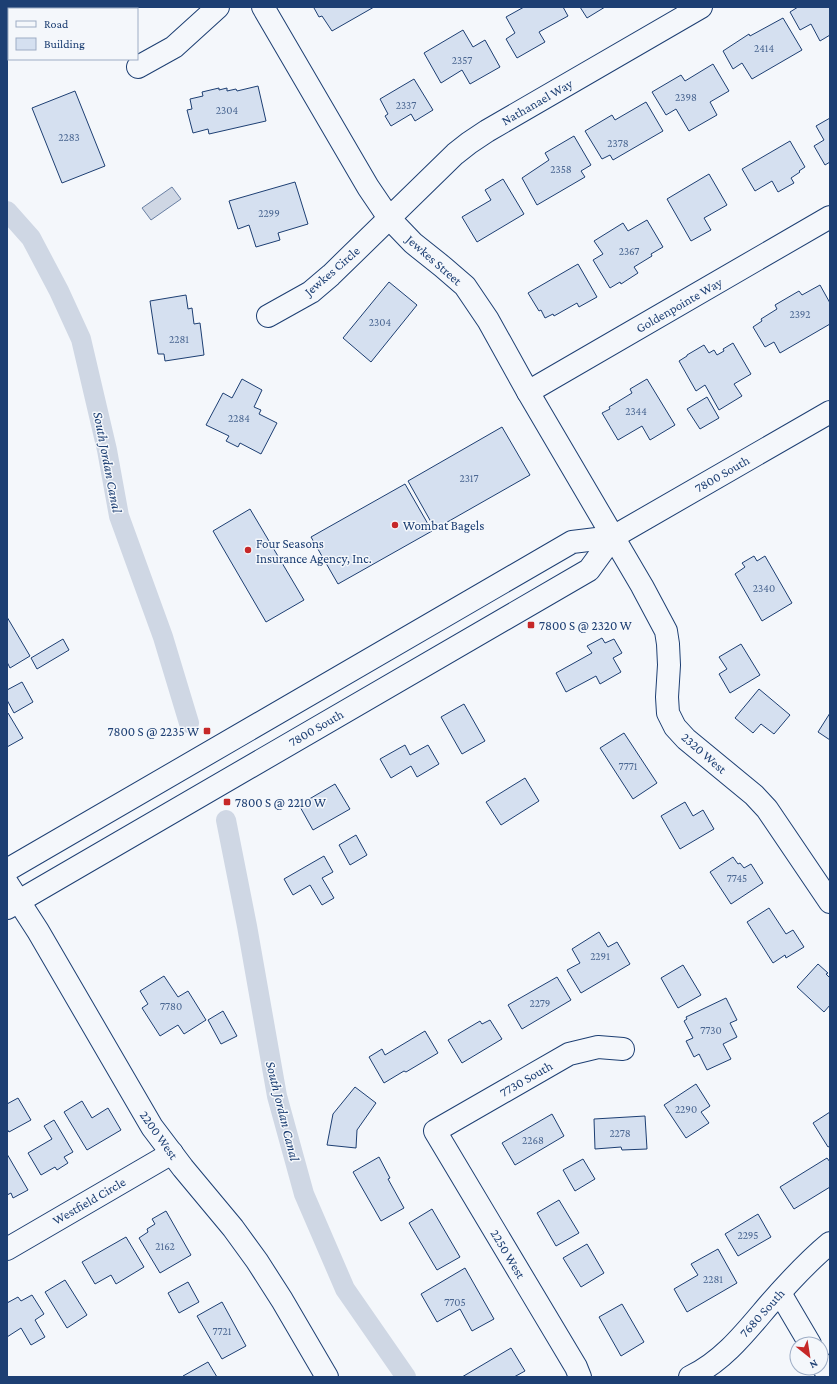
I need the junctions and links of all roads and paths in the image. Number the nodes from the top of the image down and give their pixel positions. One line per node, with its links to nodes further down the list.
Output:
1 (218, 7): 4 (street)
2 (263, 7): 6 (street, Jewkes Street)
3 (701, 7): 6 (street, Nathanael Way)
4 (138, 67)
5 (830, 217): 8 (street, Goldenpointe Way)
6 (389, 218): 7 (street, Jewkes Circle); 8 (street, Jewkes Street)
7 (268, 316)
8 (528, 392): 10 (street, Jewkes Street)
9 (830, 412): 10 (street, 7800 South)
10 (613, 537): 11 (street, 7800 South); 13 (street, 2320 West); 14 (street, 7800 South)
11 (7, 870)
12 (7, 883): 14 (street, 2200 West)
13 (830, 902)
14 (13, 904): 17 (street, 2200 West)
15 (623, 1049): 16 (street, 7730 South)
16 (436, 1131): 23 (street, 2250 West)
17 (172, 1154): 19 (street, Westfield Circle); 22 (street, 2200 West)
18 (830, 1243): 20 (street, 7680 South)
19 (7, 1249)
20 (780, 1293): 21 (street); 24 (street, 7680 South)
21 (805, 1336)
22 (327, 1377)
23 (580, 1377)
24 (690, 1377)

